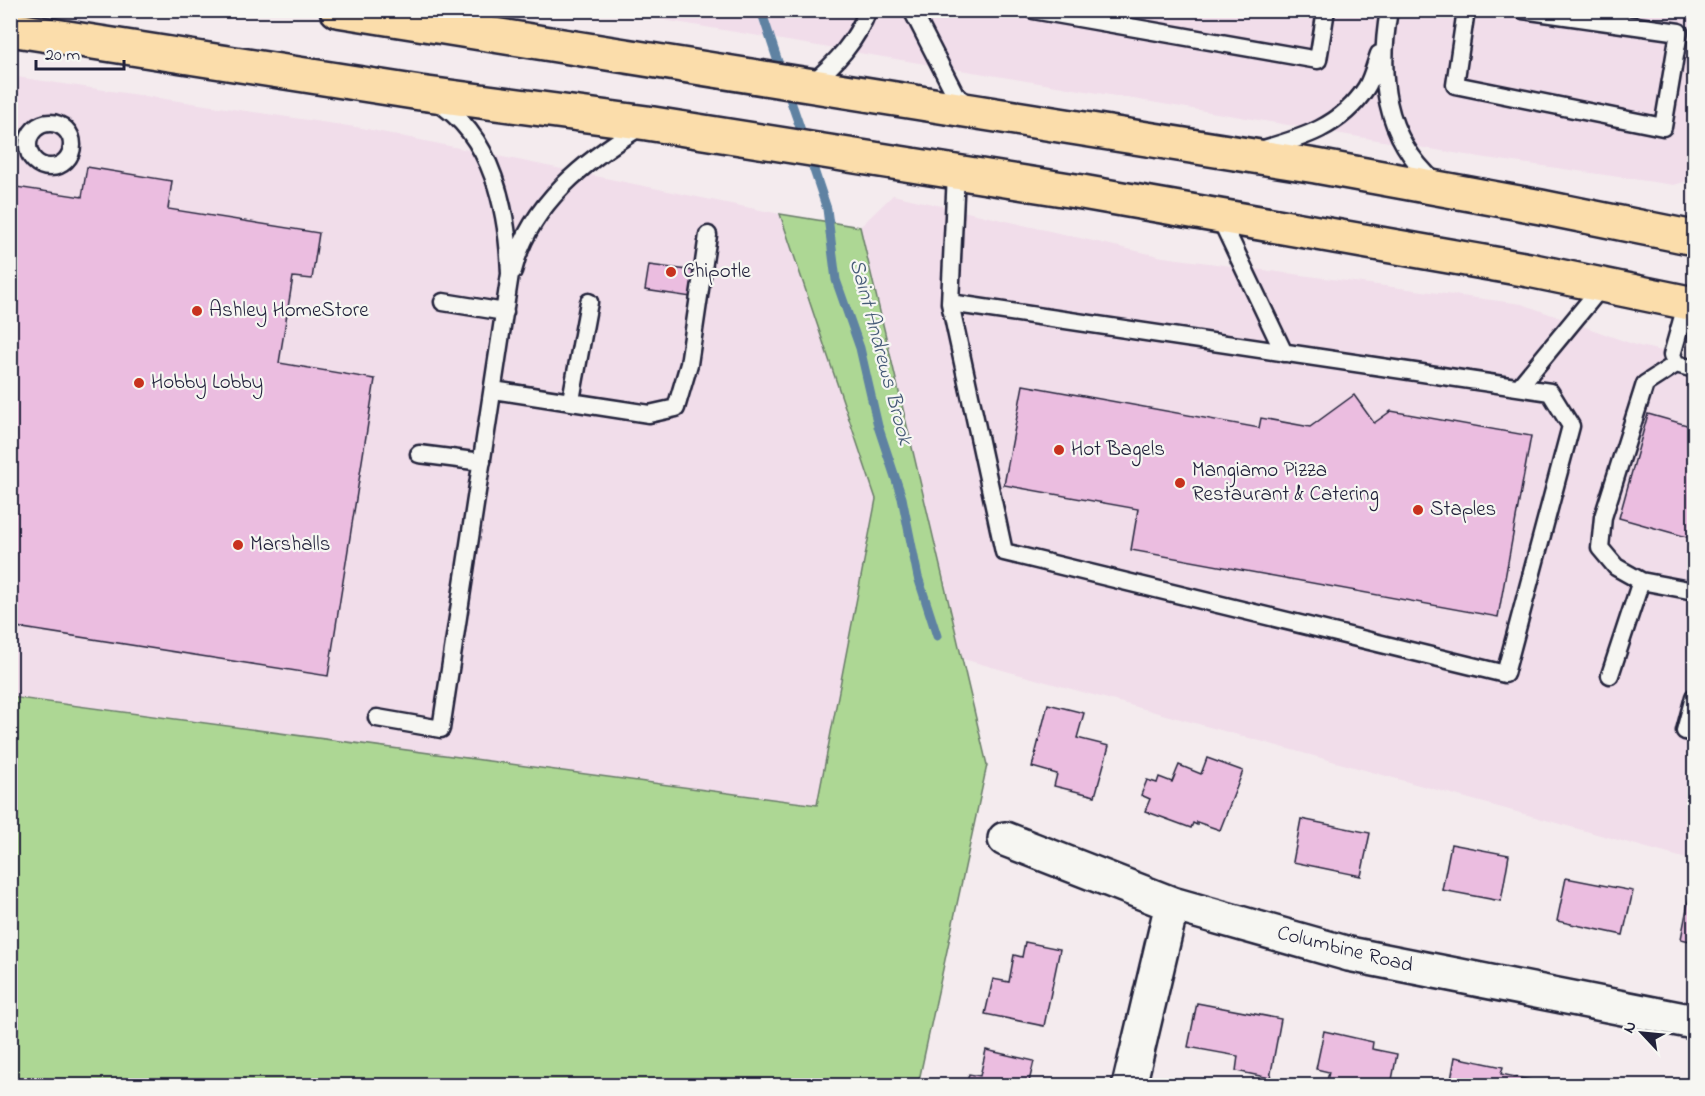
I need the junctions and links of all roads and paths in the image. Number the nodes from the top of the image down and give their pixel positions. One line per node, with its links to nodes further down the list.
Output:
1 (337, 10): 11 (highway)
2 (868, 10): 11 (lane)
3 (912, 10): 13 (lane)
4 (1034, 10): 5 (lane)
5 (1326, 10)
6 (1389, 10): 10 (lane)
7 (1466, 10): 8 (lane)
8 (1523, 10)
9 (10, 29): 12 (highway)
10 (1383, 44): 15 (lane); 17 (lane)
11 (817, 87): 13 (highway)
12 (420, 93): 14 (highway); 22 (lane)
13 (976, 111): 15 (highway)
14 (647, 123): 16 (highway); 22 (lane)
15 (1245, 154): 17 (highway)
16 (956, 172): 18 (highway); 25 (lane)
17 (1458, 192): 20 (highway)
18 (1218, 215): 21 (highway); 28 (lane)
19 (708, 235): 33 (lane)
20 (1695, 238)
21 (1603, 285): 26 (highway); 31 (lane)
22 (508, 290): 27 (lane)
23 (443, 302): 27 (lane)
24 (589, 302): 33 (lane)
25 (950, 303): 28 (lane); 31 (lane)
26 (1691, 303): 29 (lane)
27 (505, 312): 32 (lane)
28 (1284, 353): 31 (lane)
29 (1676, 364): 30 (lane); 36 (lane)
30 (1695, 369)
31 (1519, 387)
32 (493, 390): 33 (lane); 35 (lane)
33 (571, 400)
34 (419, 454): 35 (lane)
35 (482, 462): 40 (lane)
36 (1641, 581): 37 (lane); 38 (lane)
37 (1695, 591)
38 (1610, 675)
39 (1695, 697): 41 (lane)
40 (377, 718)
41 (1695, 733)
42 (1005, 839): 43 (street, Columbine Road)
43 (1172, 904): 44 (street, Columbine Road); 45 (street)
44 (1695, 1022)
45 (1129, 1086)

